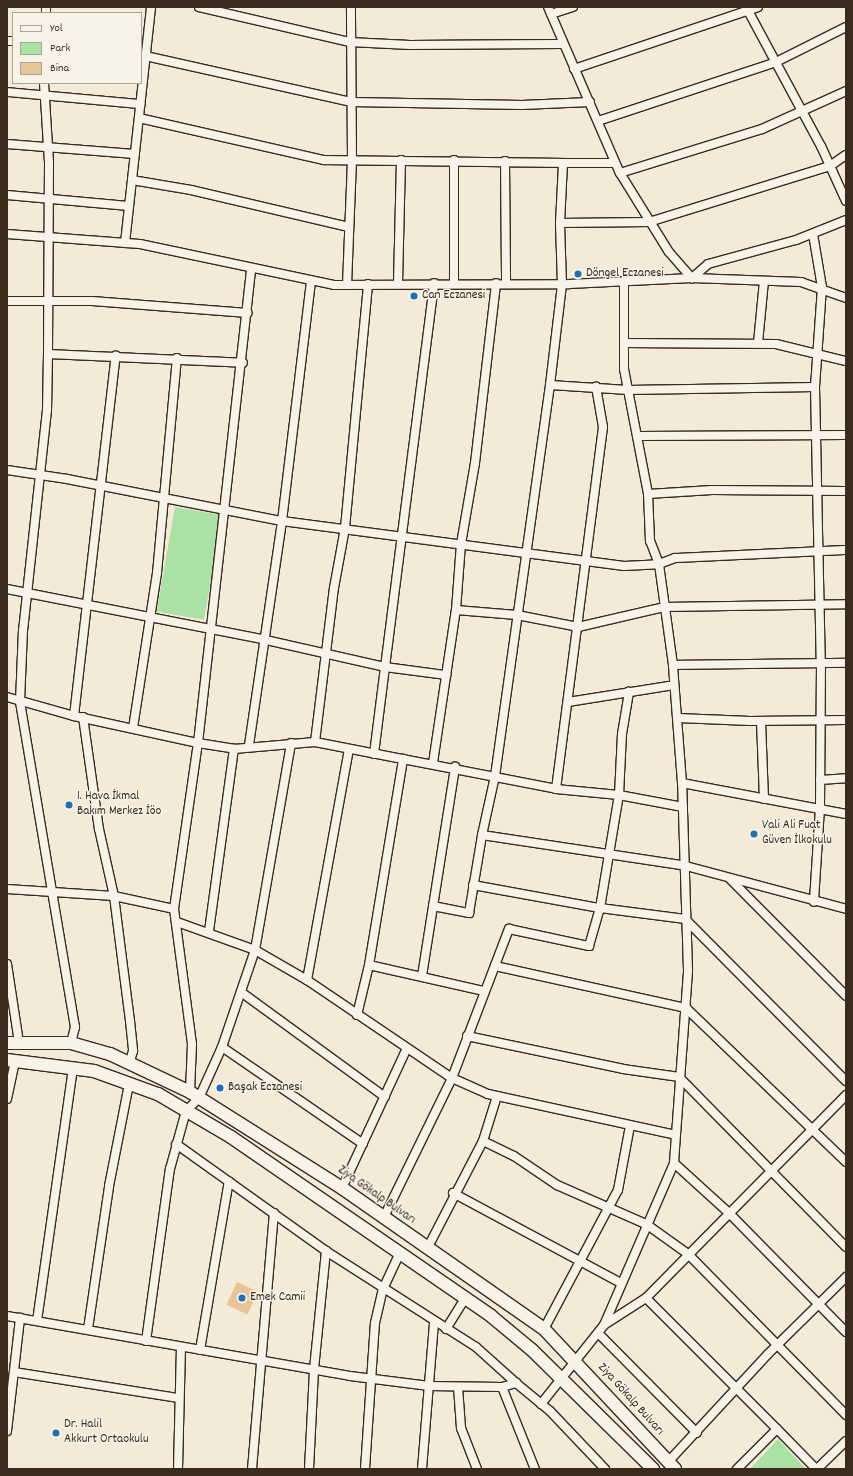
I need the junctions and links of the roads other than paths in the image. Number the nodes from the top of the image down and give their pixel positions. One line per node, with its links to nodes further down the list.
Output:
1 (151, 7): 11 (street)
2 (199, 7): 9 (street)
3 (351, 7): 9 (street)
4 (573, 7): 7 (street)
5 (758, 7): 6 (street)
6 (748, 10): 12 (street); 13 (street)
7 (549, 11): 10 (street)
8 (846, 27): 12 (street)
9 (349, 42): 10 (street); 20 (street)
10 (564, 44): 13 (street)
11 (143, 55): 14 (street); 20 (street)
12 (776, 62): 23 (street); 25 (street)
13 (574, 69): 21 (street)
14 (142, 71)
15 (44, 84): 19 (street)
16 (141, 84): 22 (street)
17 (846, 91): 23 (street)
18 (7, 92): 19 (street)
19 (44, 94): 22 (street); 27 (street)
20 (352, 102): 21 (street); 30 (street)
21 (590, 102): 25 (street)
22 (140, 104): 24 (street)
23 (803, 113): 36 (street); 37 (street)
24 (139, 118): 28 (street); 30 (street)
25 (598, 121): 35 (street)
26 (7, 144): 27 (street)
27 (48, 148): 28 (street); 40 (street)
28 (135, 154): 38 (street)
29 (846, 155): 36 (street)
30 (352, 159): 31 (street); 46 (street)
31 (401, 160): 32 (street); 56 (street)
32 (454, 160): 33 (street); 58 (street)
33 (505, 161): 34 (street); 60 (street)
34 (563, 163): 35 (street); 45 (street)
35 (615, 163): 37 (street)
36 (830, 166): 41 (street); 44 (street)
37 (620, 173): 44 (street)
38 (132, 180): 42 (street); 46 (street)
39 (7, 195): 40 (street)
40 (48, 199): 42 (street); 49 (street)
41 (846, 201)
42 (129, 206): 50 (street)
43 (846, 220): 48 (street)
44 (648, 222): 45 (street); 52 (street)
45 (560, 223): 62 (street)
46 (349, 227): 63 (street)
47 (7, 234): 49 (street)
48 (813, 234): 52 (street); 64 (street)
49 (48, 237): 50 (street); 66 (street)
50 (125, 243): 51 (street)
51 (251, 270): 53 (street); 68 (street)
52 (692, 278): 54 (street); 55 (street)
53 (311, 281): 63 (street); 92 (street)
54 (624, 281): 62 (street); 69 (street)
55 (764, 281): 64 (street); 70 (street)
56 (398, 282): 57 (street); 61 (street)
57 (434, 283): 58 (street); 94 (street)
58 (454, 283): 59 (street)
59 (496, 283): 60 (street); 95 (street)
60 (506, 283): 62 (street)
61 (368, 284): 63 (street); 93 (street)
62 (562, 284): 77 (street)
63 (346, 285)
64 (822, 288): 65 (street); 71 (street)
65 (846, 298)
66 (49, 300): 67 (street); 68 (street); 72 (street)
67 (7, 301)
68 (248, 313): 76 (street)
69 (624, 343): 70 (street); 80 (street)
70 (758, 344): 71 (street)
71 (818, 353): 75 (street); 79 (street)
72 (48, 354): 73 (street); 85 (street)
73 (116, 356): 74 (street); 86 (street)
74 (176, 358): 76 (street); 90 (street)
75 (846, 362)
76 (243, 363): 91 (street)
77 (550, 385): 78 (street); 97 (street)
78 (596, 387): 80 (street); 99 (street)
79 (815, 387): 80 (street); 81 (street)
80 (628, 390): 83 (street)
81 (816, 435): 82 (street); 83 (street); 87 (street)
82 (846, 435)
83 (637, 436): 89 (street)
84 (7, 470): 85 (street)
85 (40, 475): 86 (street); 102 (street)
86 (101, 486): 90 (street); 105 (street)
87 (817, 490): 88 (street); 89 (street); 98 (street)
88 (846, 491)
89 (648, 494): 100 (street)
90 (162, 498): 91 (street); 109 (street)
91 (225, 509): 92 (street); 111 (street)
92 (282, 521): 93 (street); 112 (street)
93 (345, 528): 94 (street); 113 (street)
94 (401, 536): 95 (street); 117 (street)
95 (461, 544): 97 (street); 107 (street)
96 (846, 550): 98 (street)
97 (525, 552): 99 (street); 108 (street)
98 (818, 552): 100 (street); 103 (street)
99 (586, 562): 100 (street); 110 (street)
100 (659, 564): 106 (street)
101 (7, 589): 102 (street)
102 (29, 593): 105 (street); 122 (street)
103 (818, 604): 104 (street); 106 (street); 114 (street)
104 (846, 604)
105 (88, 605): 109 (street); 124 (street)
106 (664, 607): 110 (street); 116 (street)
107 (456, 610): 108 (street); 118 (street)
108 (517, 615): 110 (street); 141 (street)
109 (149, 618): 111 (street); 130 (street)
110 (578, 627): 123 (street)
111 (209, 629): 112 (street); 132 (street)
112 (266, 640): 113 (street); 134 (street)
113 (328, 654): 117 (street); 131 (street)
114 (821, 663): 115 (street); 116 (street); 127 (street)
115 (846, 663)
116 (673, 665): 119 (street)
117 (385, 667): 118 (street); 137 (street)
118 (446, 675): 139 (street)
119 (674, 685): 120 (street); 126 (street)
120 (629, 692): 123 (street); 146 (street)
121 (7, 697): 122 (street)
122 (20, 702): 124 (street); 157 (street)
123 (568, 702): 145 (street)
124 (74, 716): 125 (street)
125 (83, 718): 130 (street); 158 (street)
126 (678, 718): 129 (street); 144 (street)
127 (820, 719): 128 (street); 129 (street); 143 (street)
128 (846, 720)
129 (761, 721): 147 (street)
130 (133, 728): 132 (street)
131 (314, 742): 133 (street); 136 (street)
132 (198, 743): 135 (street); 162 (street)
133 (291, 743): 134 (street); 167 (street)
134 (249, 745): 135 (street)
135 (234, 749): 166 (street)
136 (349, 750): 137 (street); 172 (street)
137 (374, 754): 138 (street)
138 (404, 759): 139 (street); 169 (street)
139 (433, 763): 140 (street)
140 (455, 767): 141 (street); 160 (street)
141 (495, 776): 145 (street); 151 (street)
142 (846, 778): 143 (street)
143 (820, 780): 149 (street)
144 (682, 783): 147 (street); 148 (street)
145 (556, 789): 146 (street)
146 (619, 795): 148 (street); 152 (street)
147 (764, 799): 149 (street)
148 (682, 807): 153 (street)
149 (820, 808): 150 (street); 159 (street)
150 (846, 814)
151 (482, 835): 152 (street); 155 (street)
152 (608, 853): 153 (street); 161 (street)
153 (686, 866): 154 (street); 164 (street)
154 (730, 880): 159 (street); 175 (street)
155 (473, 885): 160 (street); 161 (street)
156 (7, 889): 157 (street)
157 (55, 892): 158 (street); 180 (street)
158 (114, 896): 162 (street); 184 (street)
159 (814, 902): 163 (street)
160 (433, 906): 171 (street)
161 (600, 908): 164 (street); 170 (street)
162 (174, 909): 165 (street)
163 (845, 910)
164 (685, 919): 176 (street); 188 (street)
165 (177, 922): 166 (street); 190 (street)
166 (209, 931): 167 (street)
167 (255, 950): 172 (street); 173 (street)
168 (7, 964): 179 (street)
169 (369, 965): 171 (street); 177 (street)
170 (494, 966): 174 (street); 176 (street)
171 (422, 976): 174 (street)
172 (307, 980): 177 (street)
173 (241, 992): 181 (street); 193 (street)
174 (483, 992): 178 (street)
175 (846, 996)
176 (686, 1008): 186 (street); 197 (street)
177 (357, 1015): 182 (street)
178 (467, 1036): 186 (street); 187 (street)
179 (13, 1043): 180 (main road, Ziya Gökalp Bulvarı)
180 (71, 1043): 184 (main road, Ziya Gökalp Bulvarı)
181 (222, 1047): 190 (street); 201 (street)
182 (406, 1050): 187 (street); 193 (street)
183 (11, 1061): 185 (main road); 194 (street)
184 (129, 1064): 190 (main road, Ziya Gökalp Bulvarı)
185 (73, 1068): 189 (main road); 227 (street)
186 (679, 1077): 198 (street); 204 (street)
187 (452, 1078): 192 (street); 211 (street)
188 (846, 1081)
189 (129, 1084): 195 (main road); 231 (street)
190 (194, 1095): 195 (street); 206 (main road, Ziya Gökalp Bulvarı)
191 (846, 1095): 197 (street)
192 (497, 1096): 196 (street); 199 (street)
193 (385, 1097): 201 (street)
194 (7, 1099)
195 (186, 1111): 200 (street); 216 (main road)
196 (630, 1126): 198 (street); 208 (street)
197 (813, 1128): 202 (street); 204 (street)
198 (676, 1135): 203 (street)
199 (483, 1141): 207 (street); 208 (street)
200 (176, 1144): 205 (street); 235 (street)
201 (363, 1144): 206 (street)
202 (846, 1162)
203 (674, 1163): 210 (street); 212 (street)
204 (770, 1173): 210 (street); 213 (street)
205 (229, 1181): 209 (street); 238 (street)
206 (342, 1188): 211 (main road, Ziya Gökalp Bulvarı)
207 (454, 1193): 214 (street); 218 (street)
208 (608, 1209): 212 (street); 218 (street)
209 (274, 1213): 215 (street); 239 (street)
210 (729, 1213): 217 (street); 224 (street)
211 (384, 1217): 214 (main road, Ziya Gökalp Bulvarı)
212 (646, 1224): 217 (street); 220 (street)
213 (846, 1247)
214 (427, 1248): 232 (main road, Ziya Gökalp Bulvarı)
215 (326, 1251): 221 (street); 241 (street)
216 (400, 1253): 221 (street); 222 (main road)
217 (688, 1254): 223 (street); 236 (street)
218 (581, 1262): 220 (street); 232 (street)
219 (846, 1277): 224 (street)
220 (621, 1283): 229 (street)
221 (383, 1289): 228 (street); 244 (street)
222 (465, 1298): 230 (street); 243 (main road)
223 (646, 1298): 229 (street); 249 (street)
224 (819, 1304): 233 (street); 236 (street)
225 (7, 1316): 226 (street)
226 (20, 1318): 227 (street); 242 (street)
227 (36, 1321): 231 (street)
228 (434, 1322): 230 (street); 246 (street)
229 (604, 1325): 234 (street)
230 (446, 1328): 245 (street)
231 (88, 1329): 235 (street)
232 (544, 1329): 240 (main road, Ziya Gökalp Bulvarı)
233 (846, 1332)
234 (599, 1334): 240 (street); 255 (street)
235 (146, 1341): 237 (street)
236 (776, 1346): 249 (street); 252 (street)
237 (181, 1347): 238 (street); 250 (street)
238 (200, 1350): 239 (street)
239 (259, 1359): 241 (street); 259 (street)
240 (575, 1360): 243 (street); 257 (main road, Ziya Gökalp Bulvarı)
241 (314, 1369): 244 (street); 260 (street)
242 (14, 1372): 250 (street); 254 (street)
243 (561, 1378): 251 (street); 266 (main road)
244 (371, 1379): 246 (street); 261 (street)
245 (516, 1383): 248 (street); 251 (street)
246 (429, 1386): 247 (street); 262 (street)
247 (458, 1387): 248 (street); 263 (street)
248 (502, 1387): 264 (street)
249 (736, 1387): 253 (street); 255 (street)
250 (179, 1398): 258 (street)
251 (541, 1404): 265 (street)
252 (846, 1415)
253 (778, 1429): 267 (street); 268 (street)
254 (7, 1430)
255 (697, 1433): 257 (street)
256 (846, 1441): 268 (street)
257 (671, 1465)
258 (178, 1469)
259 (252, 1469)
260 (309, 1469)
261 (365, 1469)
262 (422, 1469)
263 (477, 1469)
264 (535, 1469)
265 (606, 1469)
266 (653, 1469)
267 (737, 1469)
268 (816, 1469)

